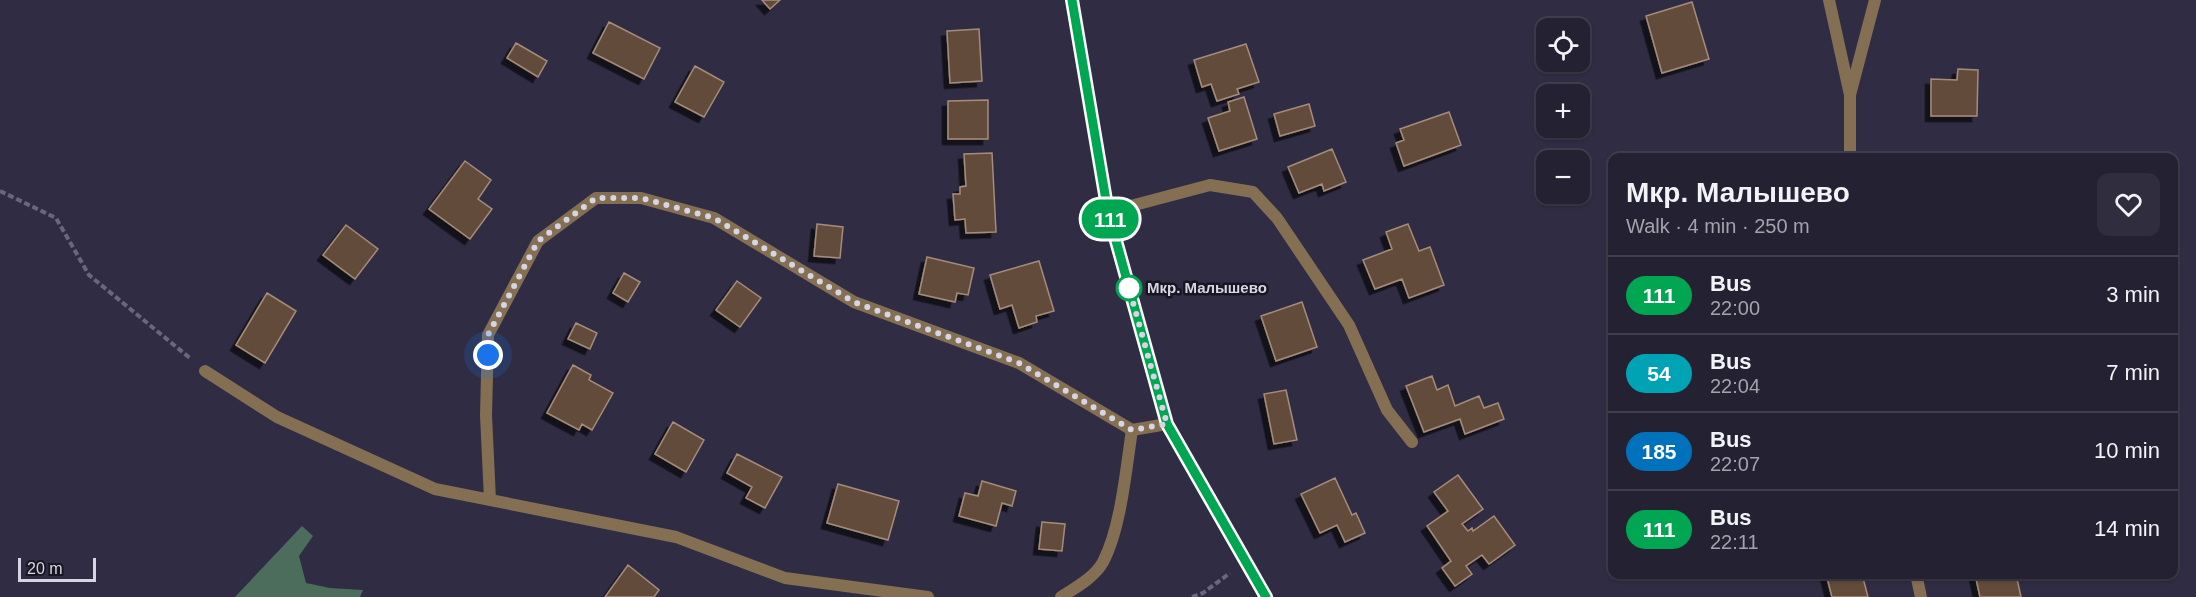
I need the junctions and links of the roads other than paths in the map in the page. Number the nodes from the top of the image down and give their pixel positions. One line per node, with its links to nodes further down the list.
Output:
1 (1072, 0): 6 (street)
2 (1829, 0): 4 (street)
3 (1875, 0): 4 (street)
4 (1850, 95): 5 (street)
5 (1850, 153)
6 (1108, 212): 8 (street); 10 (street)
7 (205, 371): 11 (street)
8 (1167, 424): 9 (street); 15 (street)
9 (1132, 430): 11 (street); 14 (street)
10 (1412, 442)
11 (490, 500): 13 (street)
12 (1917, 579): 16 (street)
13 (928, 597)
14 (1061, 597)
15 (1266, 597)
16 (1921, 597)

